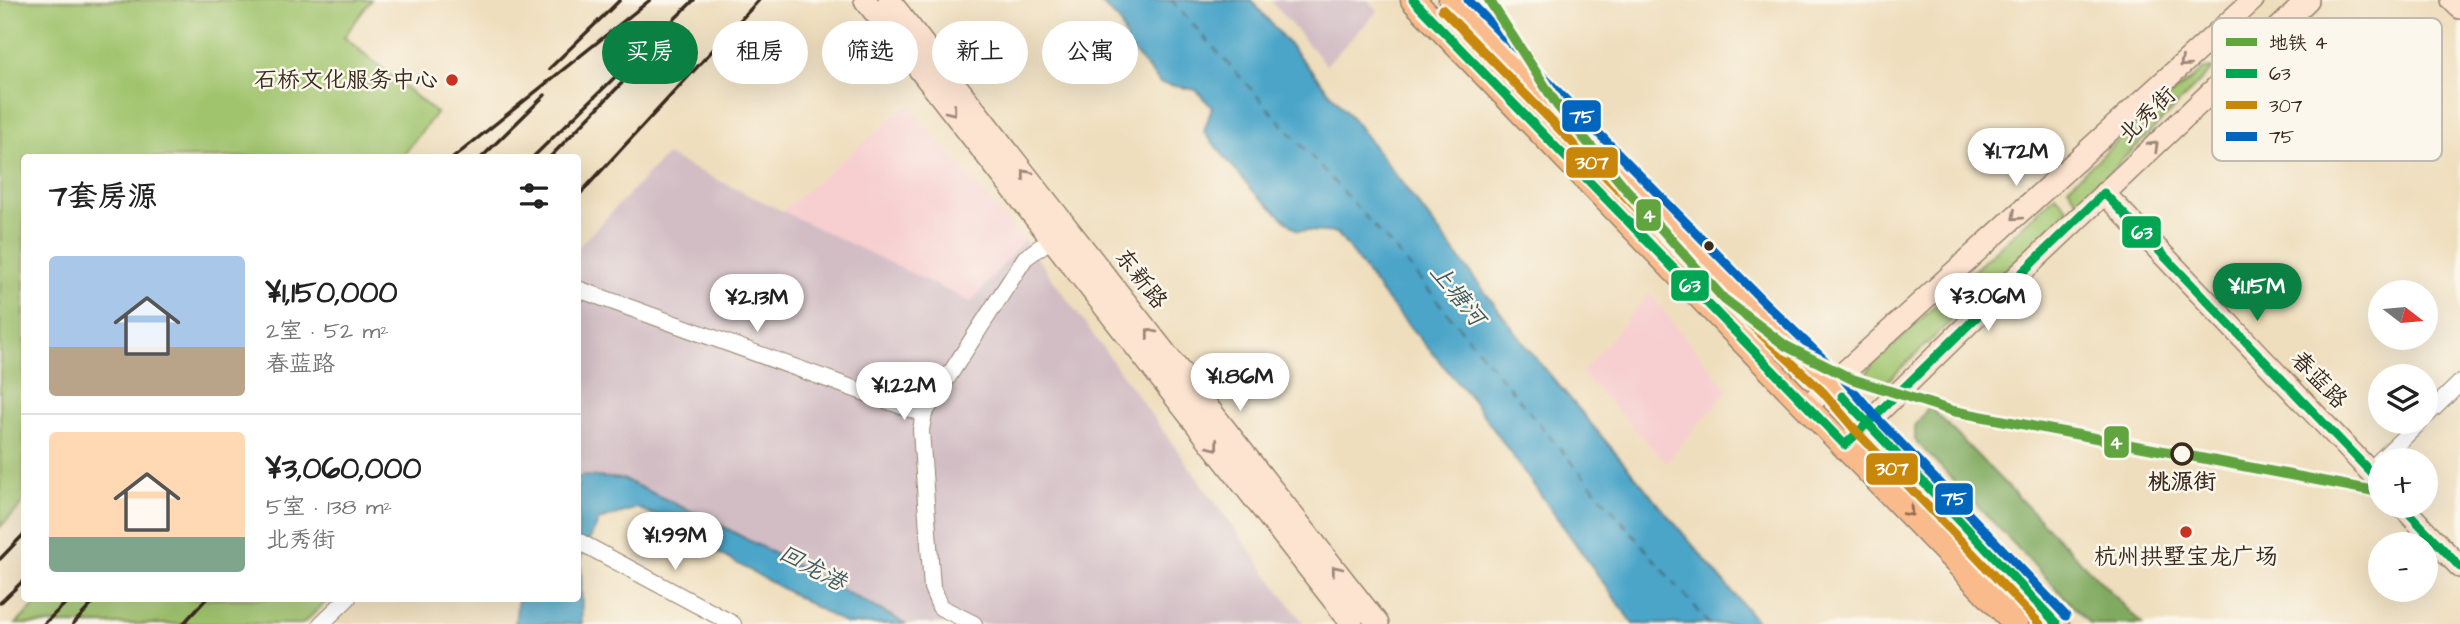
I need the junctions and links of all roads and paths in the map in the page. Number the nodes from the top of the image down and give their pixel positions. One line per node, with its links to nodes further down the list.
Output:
1 (865, 0): 14 (main road, 东新路, one-way to 14)
2 (889, 0): 14 (main road, 东新路, one-way to 2)
3 (1413, 0): 19 (main road)
4 (1451, 0): 17 (main road)
5 (2253, 0): 9 (main road, 北秀街, one-way to 9)
6 (2308, 0): 10 (main road, 北秀街, one-way to 6)
7 (2452, 0): 8 (main road)
8 (2460, 8)
9 (2233, 18)
10 (2289, 18)
11 (2212, 37): 17 (main road, 北秀街, one-way to 17)
12 (2212, 91): 13 (main road, 北秀街, one-way to 12)
13 (2104, 193): 21 (main road, 北秀街); 25 (main road, 春蓝路)
14 (1060, 233): 20 (street); 33 (main road, 东新路, one-way to 33); 34 (main road, 东新路, one-way to 14)
15 (581, 290): 20 (street)
16 (2460, 383): 18 (street)
17 (1832, 384): 19 (main road, 北秀街); 21 (main road)
18 (2438, 404)
19 (1807, 407): 23 (main road)
20 (923, 414): 32 (street)
21 (1866, 424): 23 (main road, 北秀街); 36 (main road)
22 (2410, 434): 24 (street)
23 (1844, 445): 35 (main road, one-way to 35)
24 (2398, 448)
25 (2368, 471)
26 (2414, 518): 28 (main road)
27 (581, 543): 31 (street)
28 (2460, 566)
29 (344, 602): 30 (street)
30 (321, 624)
31 (733, 624)
32 (974, 624)
33 (1352, 624)
34 (1378, 624)
35 (2016, 624)
36 (2057, 624)

